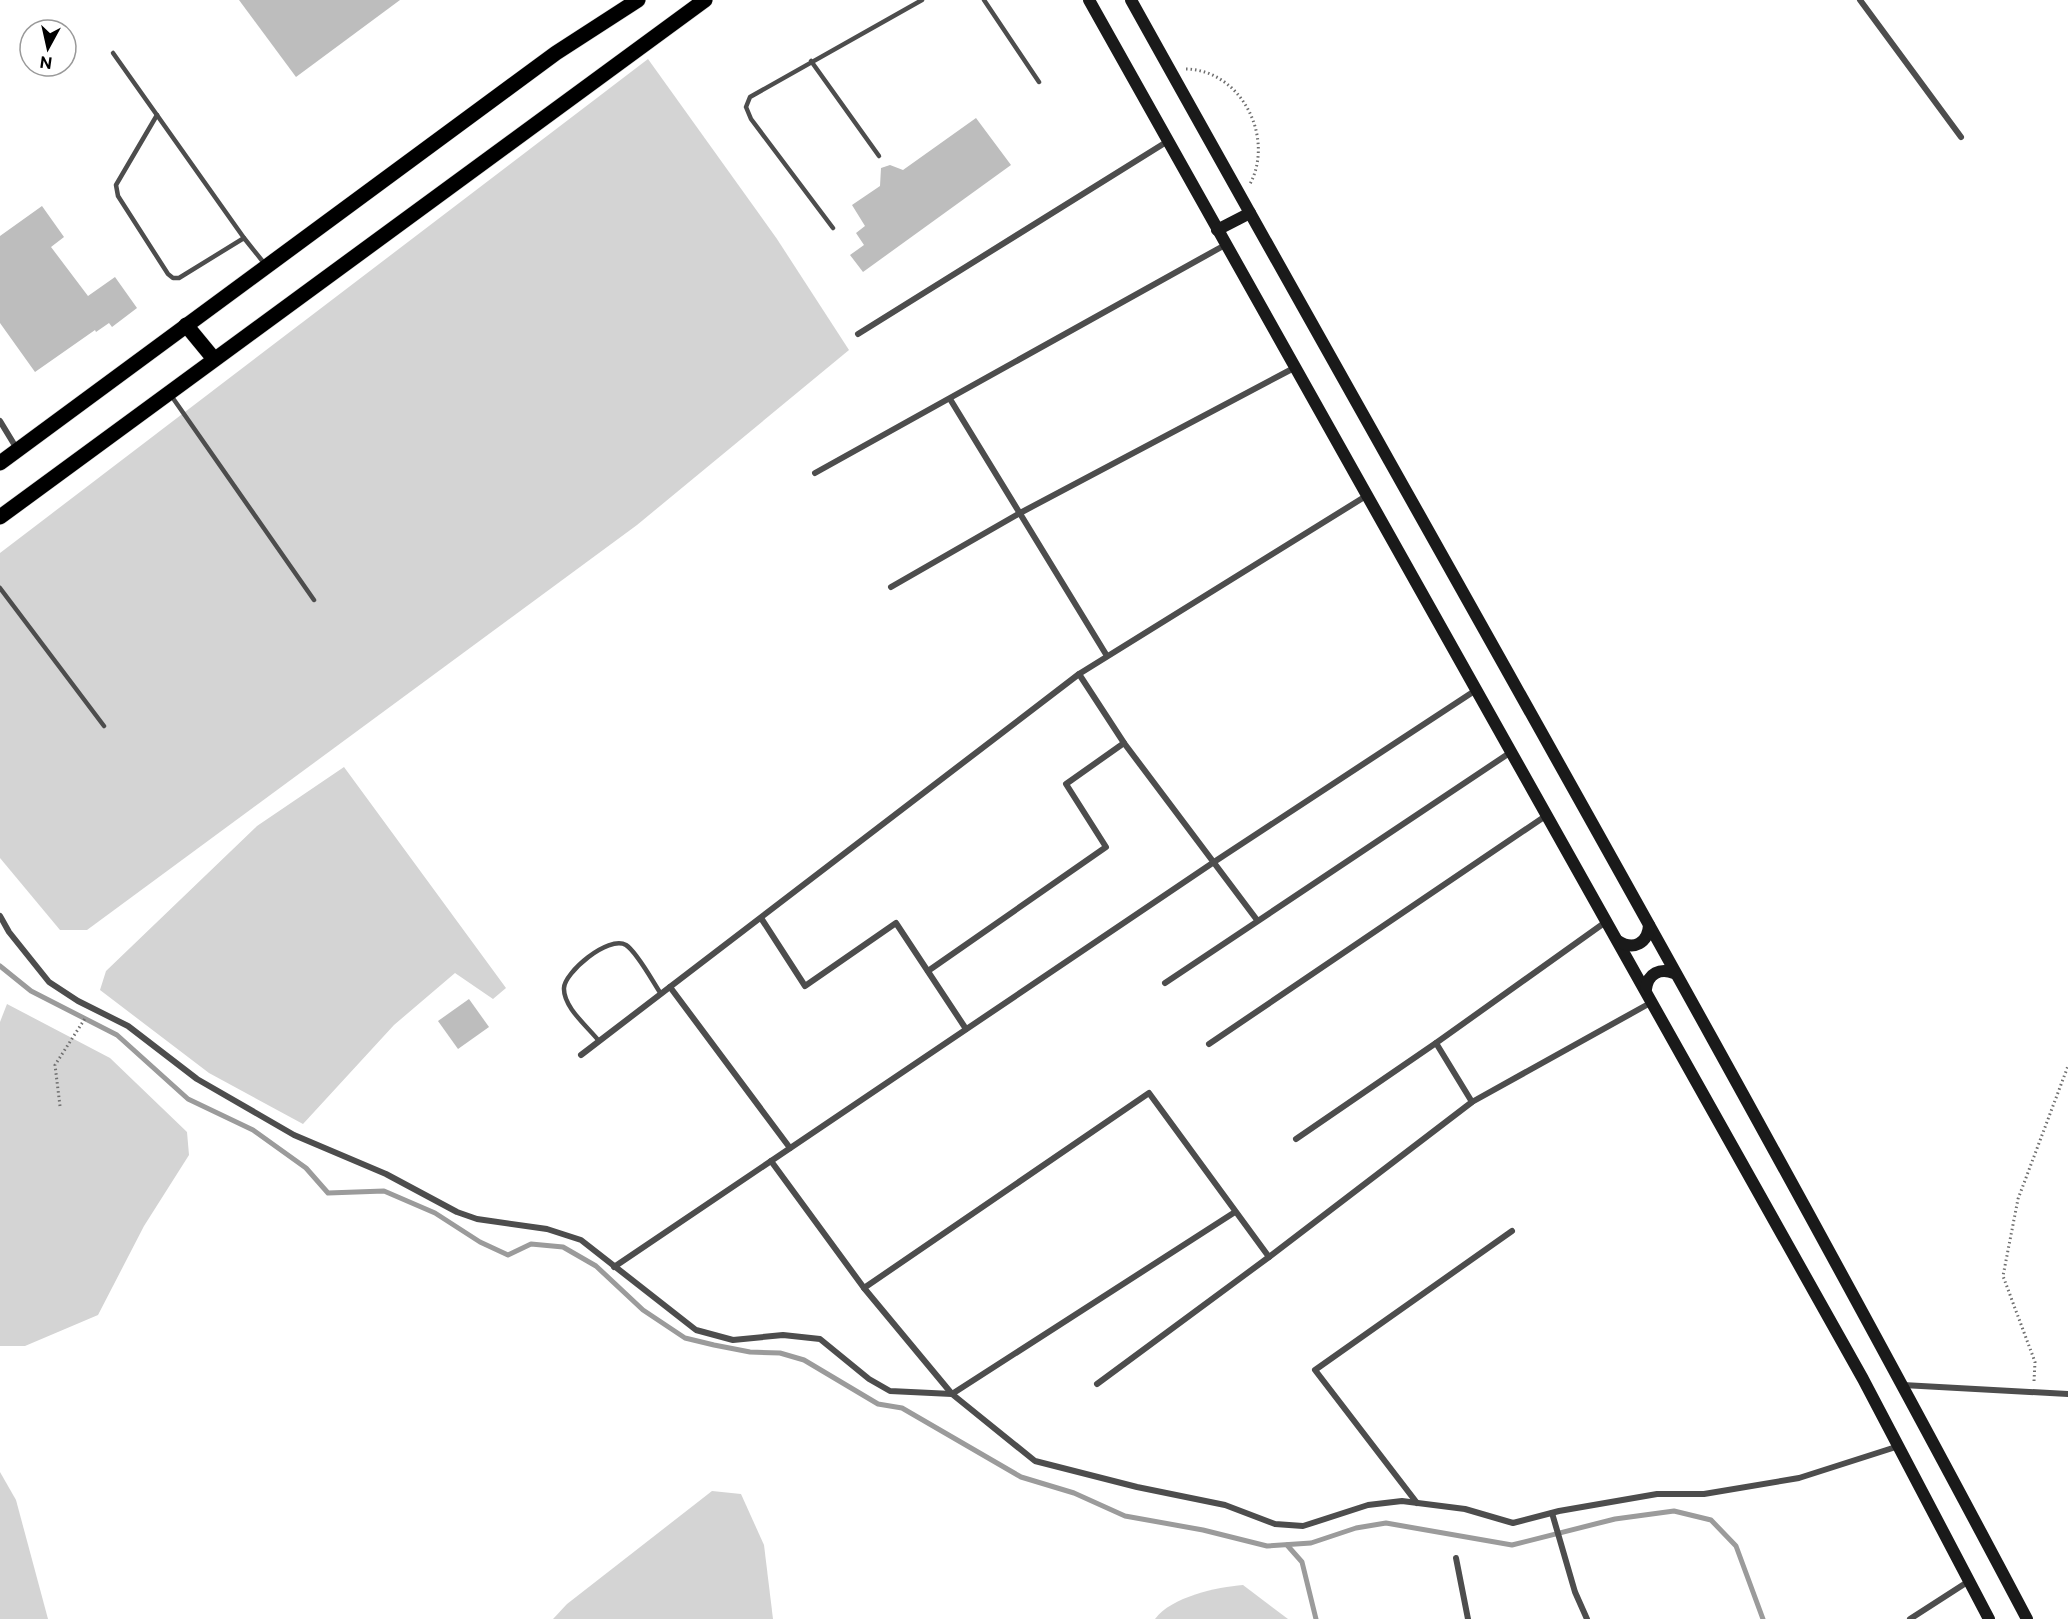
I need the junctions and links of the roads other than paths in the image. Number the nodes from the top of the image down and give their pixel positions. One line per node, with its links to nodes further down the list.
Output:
1 (638, 0): 20 (main road)
2 (705, 0): 23 (main road)
3 (922, 0): 9 (lane)
4 (984, 0): 10 (lane)
5 (1089, 0): 13 (main road)
6 (1131, 0): 15 (main road)
7 (1860, 0): 12 (street)
8 (113, 53): 11 (lane)
9 (811, 61): 14 (lane); 16 (lane)
10 (1039, 82)
11 (157, 115): 18 (lane); 18 (lane)
12 (1961, 137)
13 (1168, 141): 17 (main road); 22 (street)
14 (879, 156)
15 (1250, 213): 17 (main road); 51 (main road)
16 (833, 228)
17 (1217, 230): 19 (main road)
18 (244, 238): 20 (lane)
19 (1225, 245): 24 (main road); 26 (street)
20 (267, 266): 21 (main road)
21 (186, 325): 23 (main road); 28 (main road)
22 (858, 334)
23 (214, 359): 25 (main road)
24 (1294, 368): 31 (main road); 32 (street)
25 (168, 392): 33 (main road); 38 (lane)
26 (950, 399): 30 (street); 32 (street)
27 (0, 422): 28 (street)
28 (18, 449): 29 (main road)
29 (0, 463)
30 (815, 473)
31 (1366, 496): 39 (street); 41 (main road)
32 (1020, 513): 34 (street); 39 (street)
33 (0, 517)
34 (891, 587)
35 (0, 588): 36 (lane)
36 (6, 596): 37 (lane); 42 (lane)
37 (0, 600)
38 (314, 600)
39 (1107, 656): 40 (street)
40 (1079, 674): 43 (street); 48 (street)
41 (1476, 690): 44 (main road); 46 (street)
42 (104, 726)
43 (1124, 743): 46 (street); 53 (street)
44 (1511, 752): 45 (main road); 49 (street)
45 (1547, 815): 50 (main road); 63 (street)
46 (1214, 862): 49 (street); 60 (street)
47 (0, 916): 72 (street)
48 (761, 918): 53 (street); 56 (street)
49 (1257, 920): 55 (street)
50 (1608, 920): 52 (main road); 62 (street)
51 (1649, 925): 52 (main road); 54 (main road)
52 (1618, 941): 57 (main road)
53 (928, 971): 60 (street)
54 (1674, 973): 57 (main road); 75 (main road)
55 (1165, 983)
56 (670, 987): 58 (street); 67 (street)
57 (1646, 989): 59 (main road)
58 (661, 994): 61 (street); 61 (lane)
59 (1653, 1001): 65 (street); 78 (main road)
60 (966, 1029): 67 (street)
61 (599, 1041): 64 (street)
62 (1436, 1043): 65 (street); 66 (street)
63 (1209, 1044)
64 (580, 1055)
65 (1472, 1102): 71 (street)
66 (1296, 1139)
67 (790, 1148): 68 (street)
68 (771, 1161): 72 (street); 73 (street)
69 (1235, 1212): 71 (street); 73 (street); 76 (street)
70 (1512, 1232): 79 (street)
71 (1269, 1257): 74 (street)
72 (614, 1267): 76 (street)
73 (864, 1288): 76 (street)
74 (1097, 1384)
75 (1902, 1385): 77 (street); 83 (main road)
76 (952, 1394): 79 (street)
77 (2068, 1394)
78 (1899, 1446): 80 (street); 82 (main road)
79 (1417, 1503): 80 (street)
80 (1553, 1517): 85 (street)
81 (1456, 1558): 84 (street)
82 (1969, 1581): 86 (street); 87 (main road)
83 (2025, 1618)
84 (1468, 1619)
85 (1587, 1619)
86 (1910, 1619)
87 (1989, 1619)

